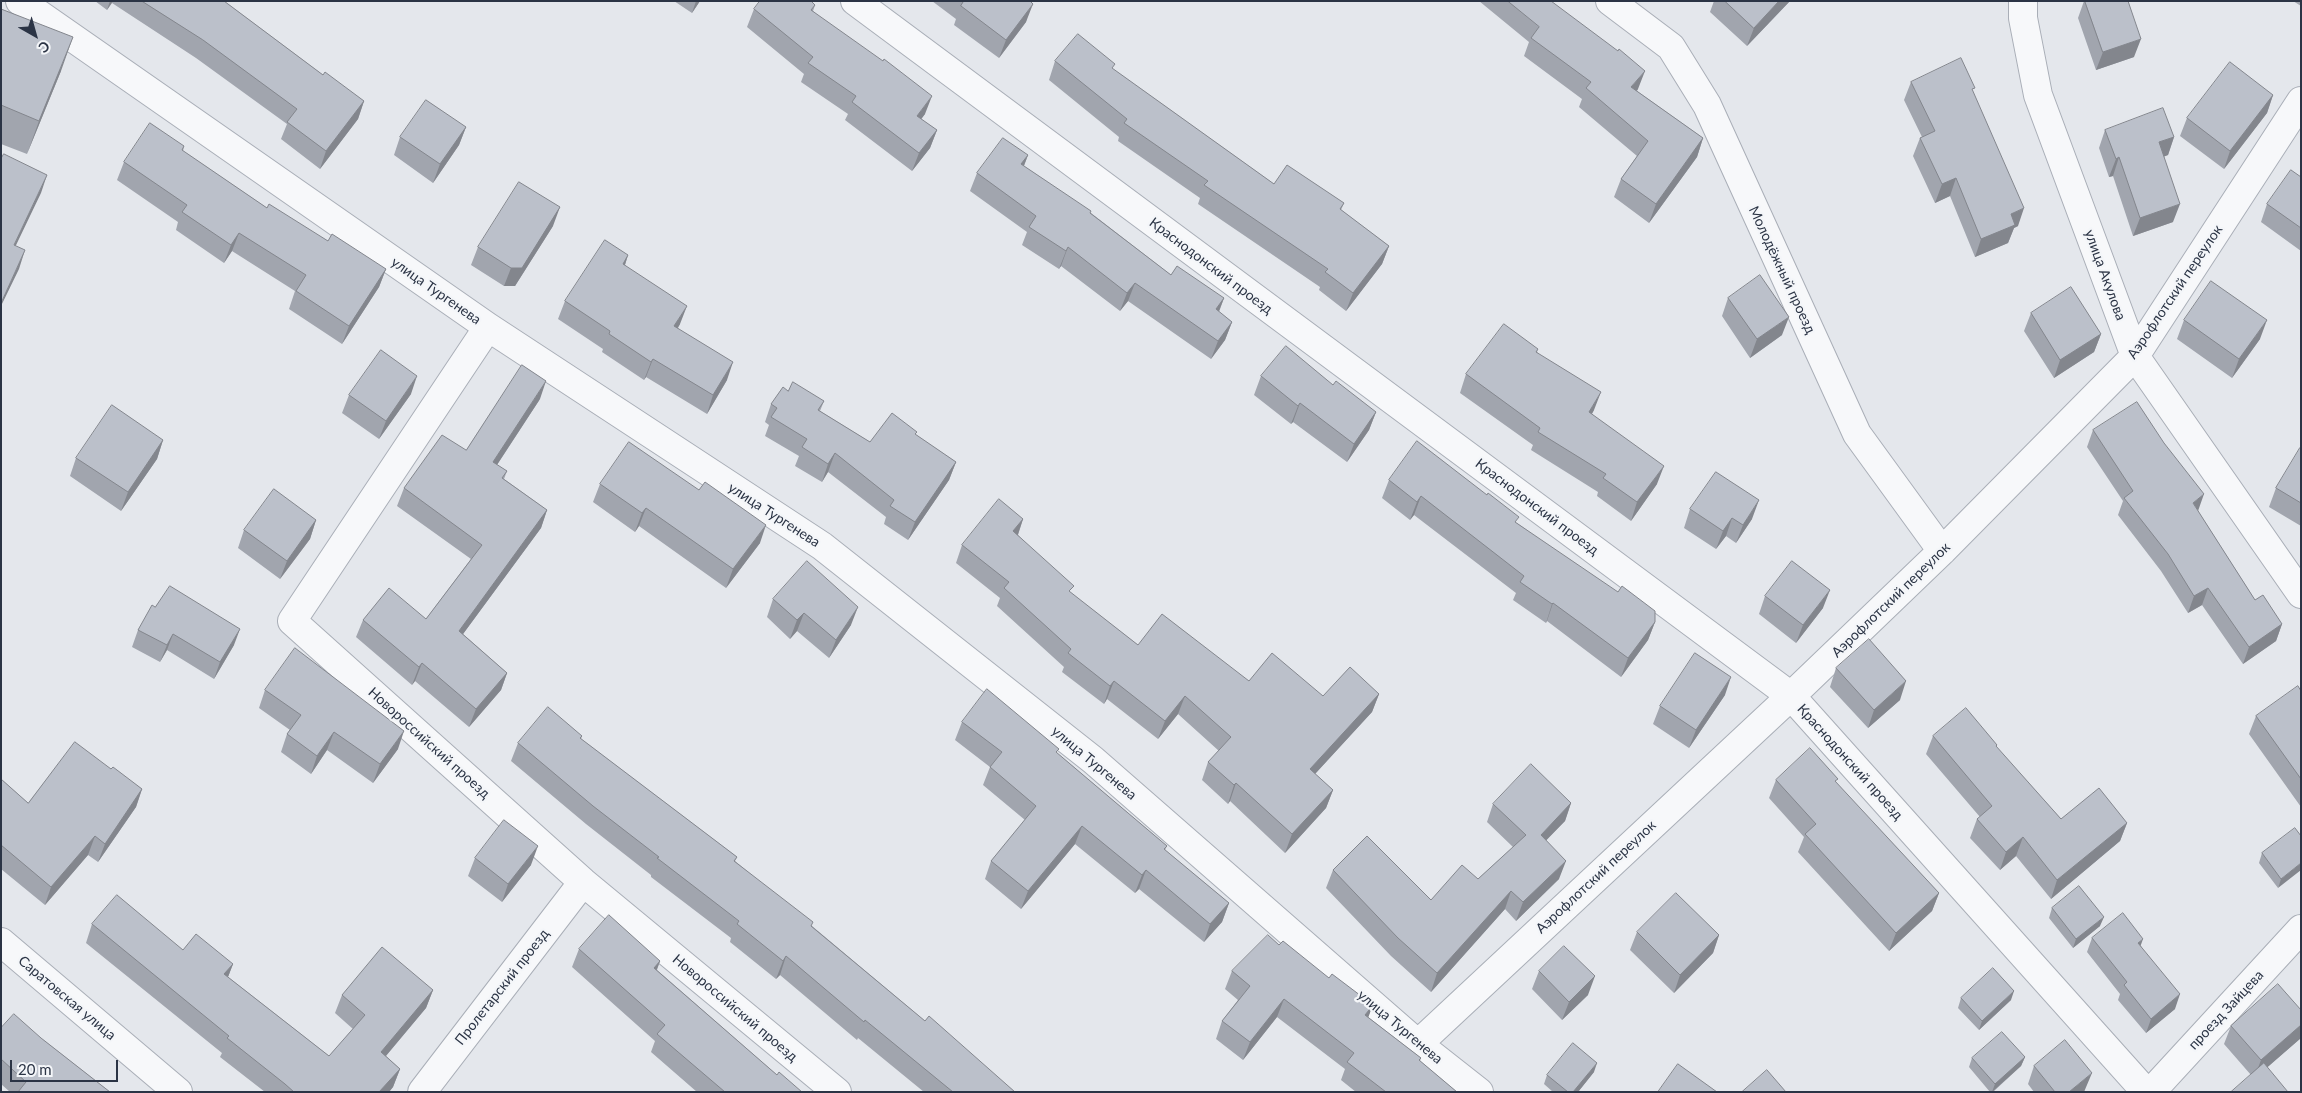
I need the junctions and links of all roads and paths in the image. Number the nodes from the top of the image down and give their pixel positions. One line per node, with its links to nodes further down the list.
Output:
1 (20, 1): 6 (street, улица Тургенева)
2 (855, 1): 10 (street, Краснодонский проезд)
3 (1610, 1): 8 (street, Молодёжный проезд)
4 (2023, 1): 7 (street, улица Акулова)
5 (2301, 101): 7 (street, Аэрофлотский переулок)
6 (488, 327): 11 (street, Новороссийский проезд); 14 (street, улица Тургенева)
7 (2135, 356): 8 (street, Аэрофлотский переулок); 9 (street, улица Акулова)
8 (1942, 551): 10 (street, Аэрофлотский переулок)
9 (2301, 594)
10 (1791, 696): 14 (street, Аэрофлотский переулок); 19 (street, Краснодонский проезд)
11 (583, 882): 16 (street, Пролетарский проезд); 17 (street, Новороссийский проезд)
12 (2301, 929): 20 (street, проезд Зайцева)
13 (1, 942): 15 (street, Саратовская улица)
14 (1418, 1044): 18 (street, улица Тургенева)
15 (178, 1092)
16 (422, 1092)
17 (837, 1092)
18 (1479, 1092)
19 (2146, 1092)
20 (2151, 1092)

